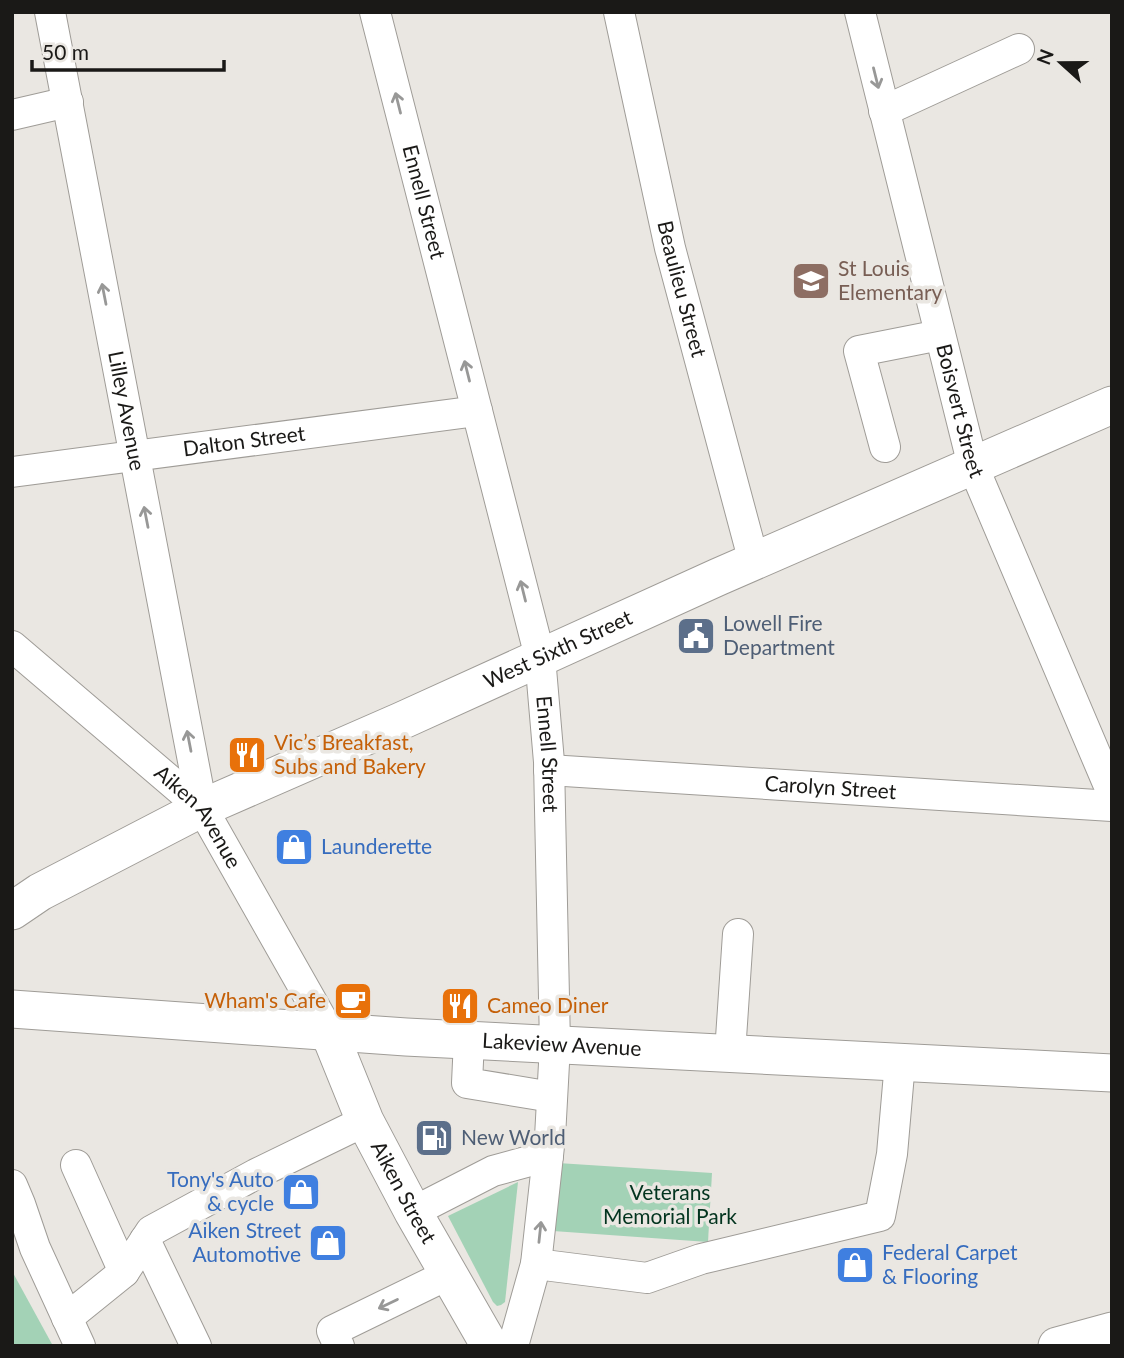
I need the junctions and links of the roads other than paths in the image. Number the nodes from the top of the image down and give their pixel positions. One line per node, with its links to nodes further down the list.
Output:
1 (50, 12): 6 (street, Lilley Avenue)
2 (375, 12): 11 (street, Ennell Street, one-way to 2)
3 (619, 12): 16 (street, Beaulieu Street)
4 (860, 12): 7 (street, Boisvert Street, one-way to 7)
5 (1019, 49): 7 (street)
6 (68, 103): 8 (street); 13 (street, Lilley Avenue, one-way to 6)
7 (884, 111): 9 (street, Boisvert Street)
8 (12, 115)
9 (940, 335): 12 (street); 14 (street, Boisvert Street)
10 (1112, 405): 14 (main road, West Sixth Street)
11 (477, 411): 13 (street, Dalton Street); 18 (street, Ennell Street, one-way to 11)
12 (885, 447)
13 (135, 456): 15 (street, Dalton Street); 22 (street, Lilley Avenue, one-way to 13)
14 (973, 466): 16 (main road, West Sixth Street); 20 (street, Boisvert Street)
15 (12, 472)
16 (754, 562): 18 (main road, West Sixth Street)
17 (12, 646): 22 (street, Aiken Avenue)
18 (540, 657): 19 (street, Ennell Street); 22 (main road, West Sixth Street)
19 (550, 770): 21 (street, Carolyn Street); 28 (street, Ennell Street)
20 (1112, 793)
21 (1112, 806)
22 (202, 808): 23 (main road, West Sixth Street); 26 (street, Aiken Avenue)
23 (12, 911)
24 (738, 934): 29 (street)
25 (12, 1009): 26 (main road, Lakeview Avenue)
26 (329, 1032): 27 (main road, Lakeview Avenue); 33 (main road, Aiken Street)
27 (469, 1040): 28 (main road, Lakeview Avenue); 32 (street)
28 (555, 1045): 29 (main road, Lakeview Avenue); 32 (street, Ennell Street)
29 (730, 1053): 30 (main road, Lakeview Avenue)
30 (900, 1062): 31 (main road, Lakeview Avenue); 39 (street)
31 (1112, 1073)
32 (552, 1097): 34 (street, Ennell Street)
33 (365, 1121): 37 (main road, Aiken Street); 38 (street)
34 (548, 1156): 37 (street); 39 (street, Ennell Street, one-way to 34)
35 (76, 1165): 40 (street)
36 (12, 1185): 42 (street)
37 (413, 1212): 41 (main road, Aiken Street)
38 (145, 1240): 40 (street); 45 (street)
39 (536, 1264): 48 (street, Ennell Street)
40 (124, 1272): 42 (street)
41 (449, 1274): 46 (street, one-way to 46); 47 (main road, Aiken Street)
42 (66, 1318): 44 (street)
43 (1112, 1331): 49 (main road)
44 (80, 1346)
45 (196, 1346)
46 (339, 1346)
47 (490, 1346)
48 (513, 1346)
49 (1057, 1346)

